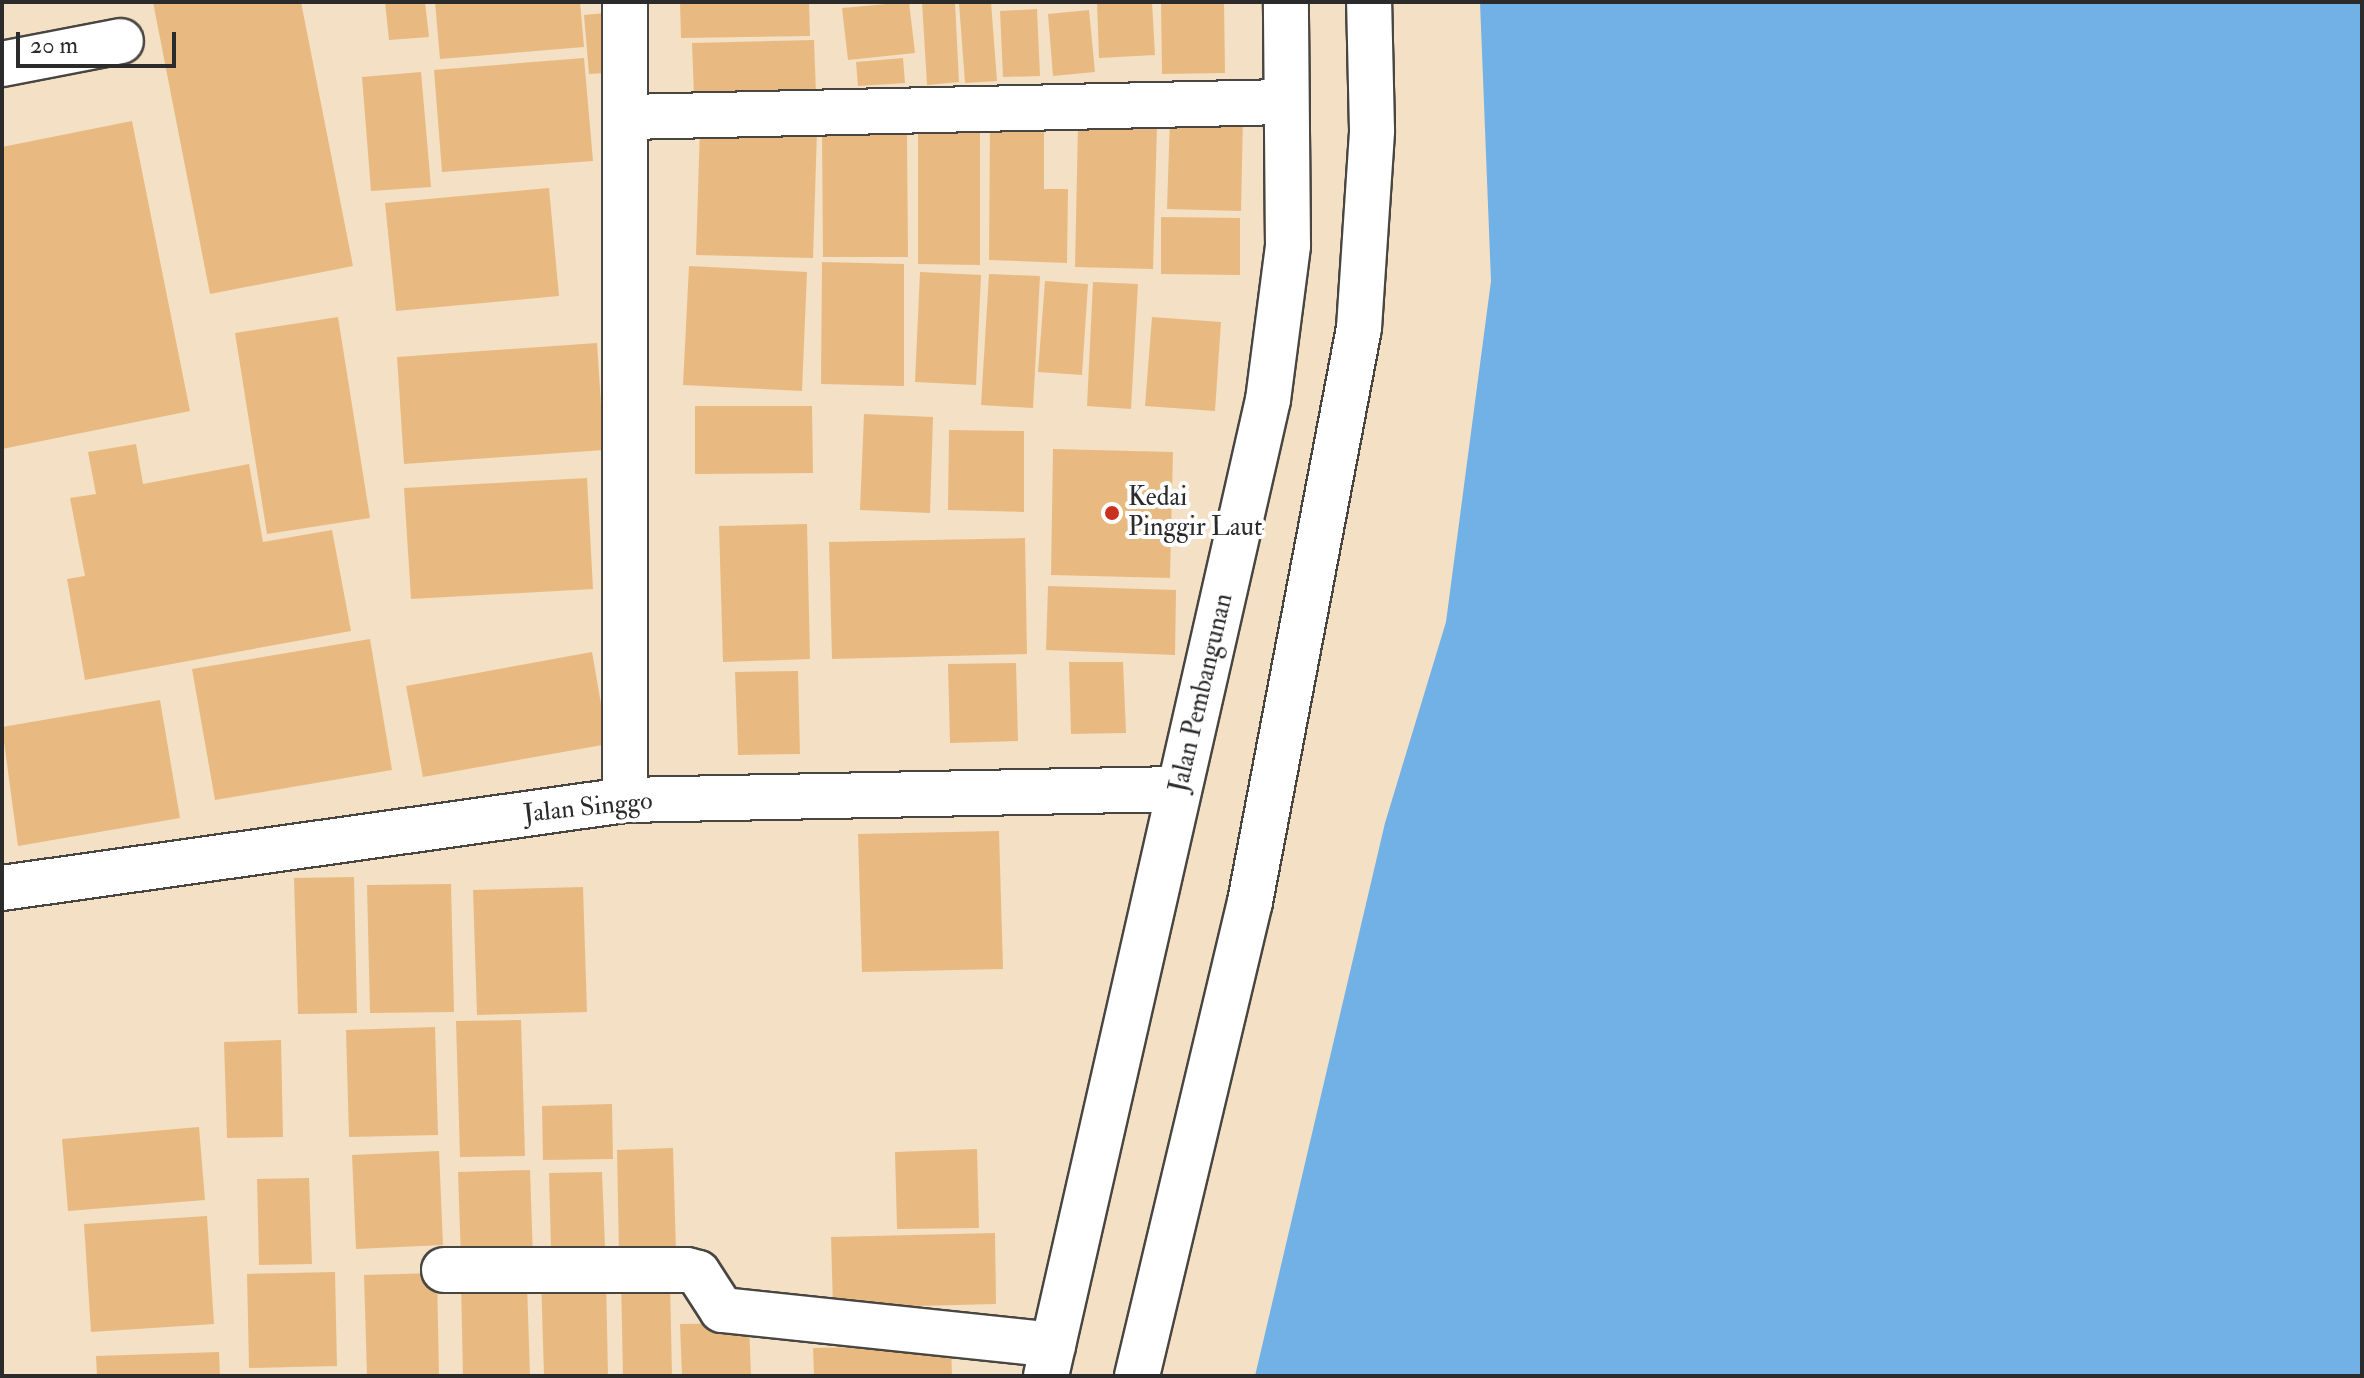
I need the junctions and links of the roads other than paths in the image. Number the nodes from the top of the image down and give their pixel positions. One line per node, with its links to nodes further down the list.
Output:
1 (625, 2): 7 (street)
2 (1286, 2): 6 (street, Jalan Pembangunan)
3 (1369, 2): 13 (street)
4 (121, 41): 5 (street)
5 (2, 64)
6 (1283, 102): 7 (street); 8 (street, Jalan Pembangunan)
7 (628, 117): 9 (street)
8 (1179, 789): 9 (street, Jalan Singgo); 12 (street, Jalan Pembangunan)
9 (625, 800): 10 (street, Jalan Singgo)
10 (2, 888)
11 (444, 1270): 12 (street)
12 (1050, 1360)
13 (1137, 1376)

